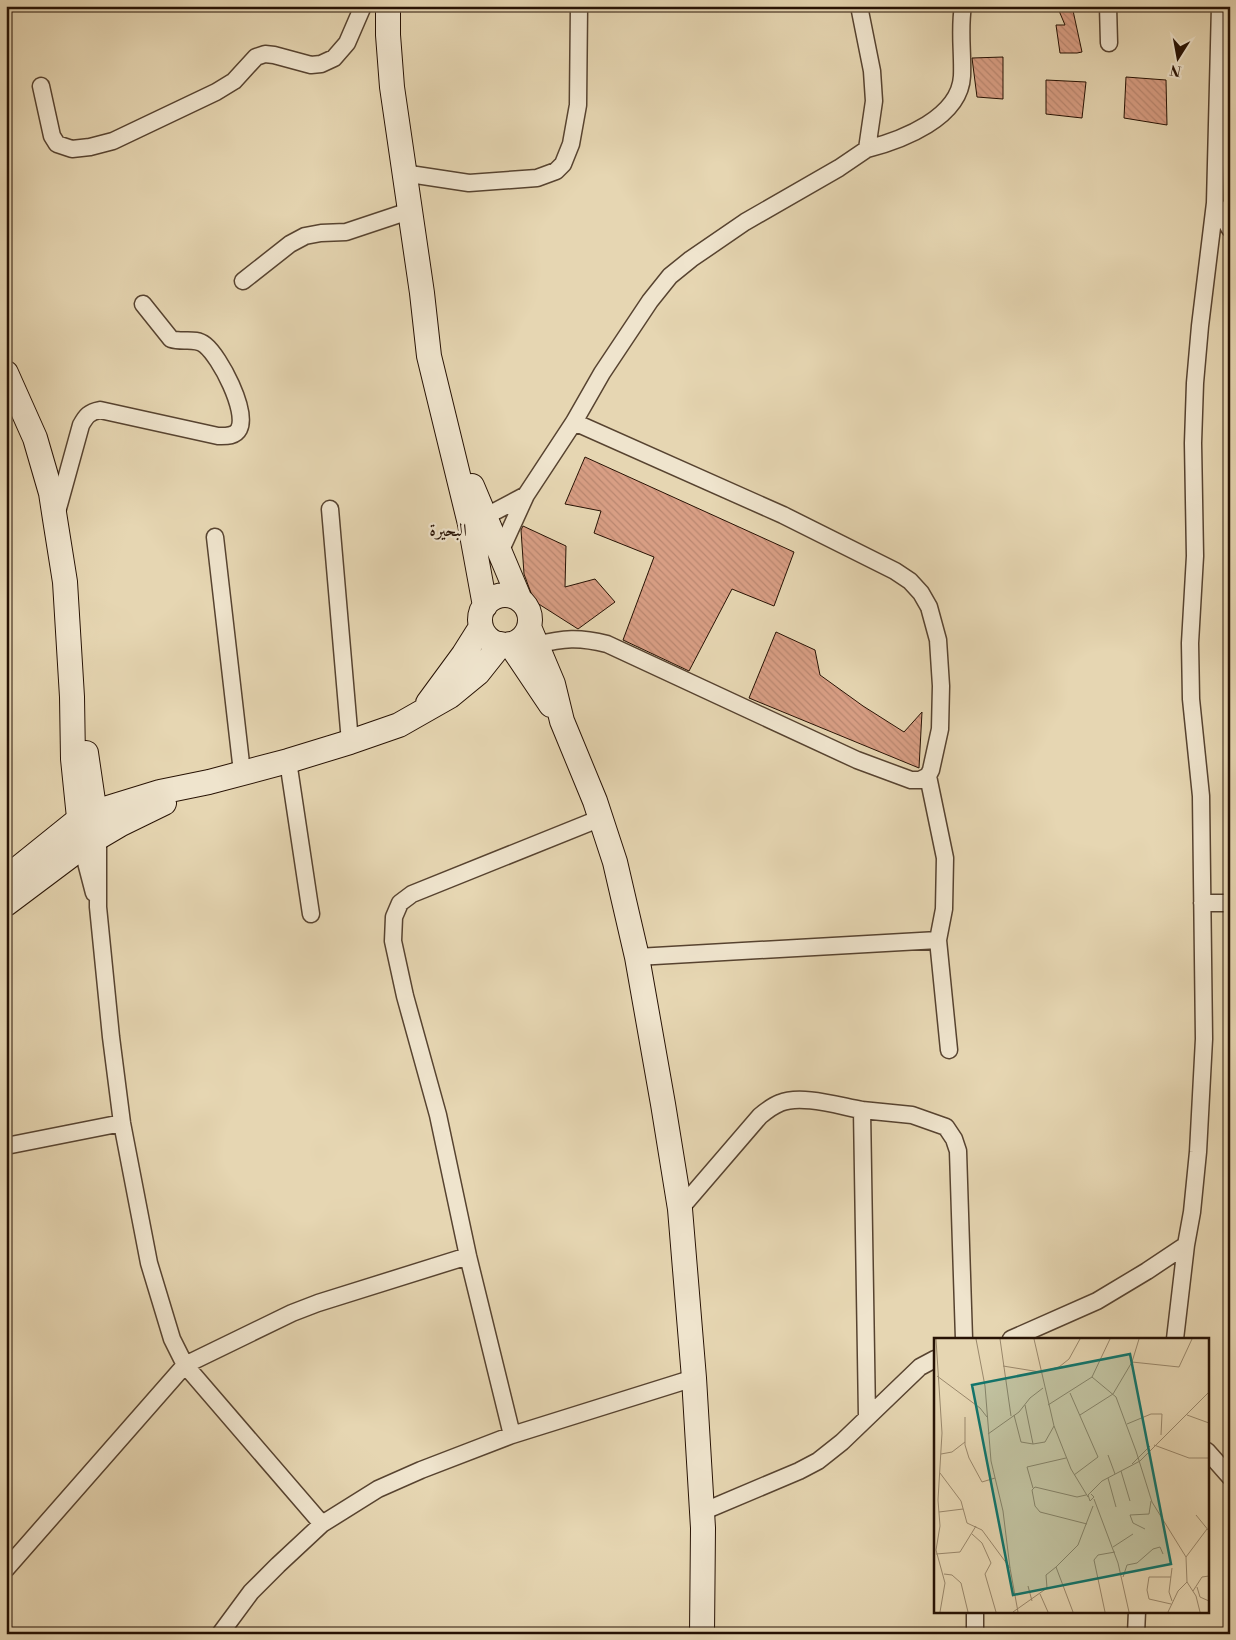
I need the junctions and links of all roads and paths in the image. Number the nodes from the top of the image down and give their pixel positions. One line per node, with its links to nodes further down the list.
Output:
1 (363, 6): 9 (street)
2 (388, 6): 11 (street)
3 (579, 6): 11 (street)
4 (859, 6): 10 (street)
5 (963, 6): 10 (street)
6 (1108, 6): 8 (street)
7 (1220, 6): 12 (street)
8 (1109, 43)
9 (41, 86)
10 (868, 149): 18 (street)
11 (403, 172): 13 (street)
12 (1215, 203): 14 (street); 42 (street)
13 (409, 211): 15 (street); 22 (street)
14 (1230, 229)
15 (242, 281)
16 (143, 304): 21 (street)
17 (6, 373): 21 (street)
18 (574, 422): 19 (street); 34 (street)
19 (526, 495): 22 (street); 24 (street)
20 (330, 510): 31 (street)
21 (55, 518): 36 (street)
22 (478, 521): 24 (street); 26 (street)
23 (215, 537): 33 (street)
24 (500, 552): 25 (street)
25 (520, 600): 26 (street); 27 (street)
26 (483, 616): 28 (street); 29 (street)
27 (532, 636): 28 (street); 30 (street); 34 (street)
28 (505, 644): 29 (street); 30 (street)
29 (422, 710): 31 (street)
30 (562, 721): 37 (street)
31 (350, 742): 32 (street)
32 (288, 761): 33 (street); 43 (street)
33 (242, 772): 35 (street)
34 (928, 776): 44 (street)
35 (209, 782): 36 (street); 38 (street)
36 (87, 816): 38 (street); 39 (street)
37 (601, 818): 45 (street); 52 (street)
38 (90, 842): 41 (street); 48 (street)
39 (6, 878)
40 (1230, 903): 42 (street)
41 (6, 904)
42 (1202, 904): 51 (street)
43 (311, 914)
44 (938, 940): 45 (street); 46 (street)
45 (637, 957): 50 (street)
46 (949, 1050)
47 (862, 1110): 50 (street); 53 (street); 59 (street)
48 (122, 1123): 49 (street); 57 (street)
49 (6, 1146)
50 (680, 1208): 58 (street)
51 (1186, 1245): 54 (street); 55 (street)
52 (468, 1256): 57 (street); 60 (street)
53 (964, 1338)
54 (1013, 1338)
55 (1175, 1338)
56 (934, 1360): 59 (street)
57 (185, 1365): 64 (street); 65 (street)
58 (694, 1378): 60 (street); 63 (street)
59 (867, 1416): 63 (street)
60 (512, 1435): 64 (street)
61 (1208, 1452): 62 (street)
62 (1230, 1477)
63 (702, 1512): 69 (street)
64 (322, 1524): 68 (street)
65 (6, 1569)
66 (975, 1612): 70 (street)
67 (1137, 1612): 71 (street)
68 (220, 1634)
69 (702, 1634)
70 (975, 1634)
71 (1136, 1634)

